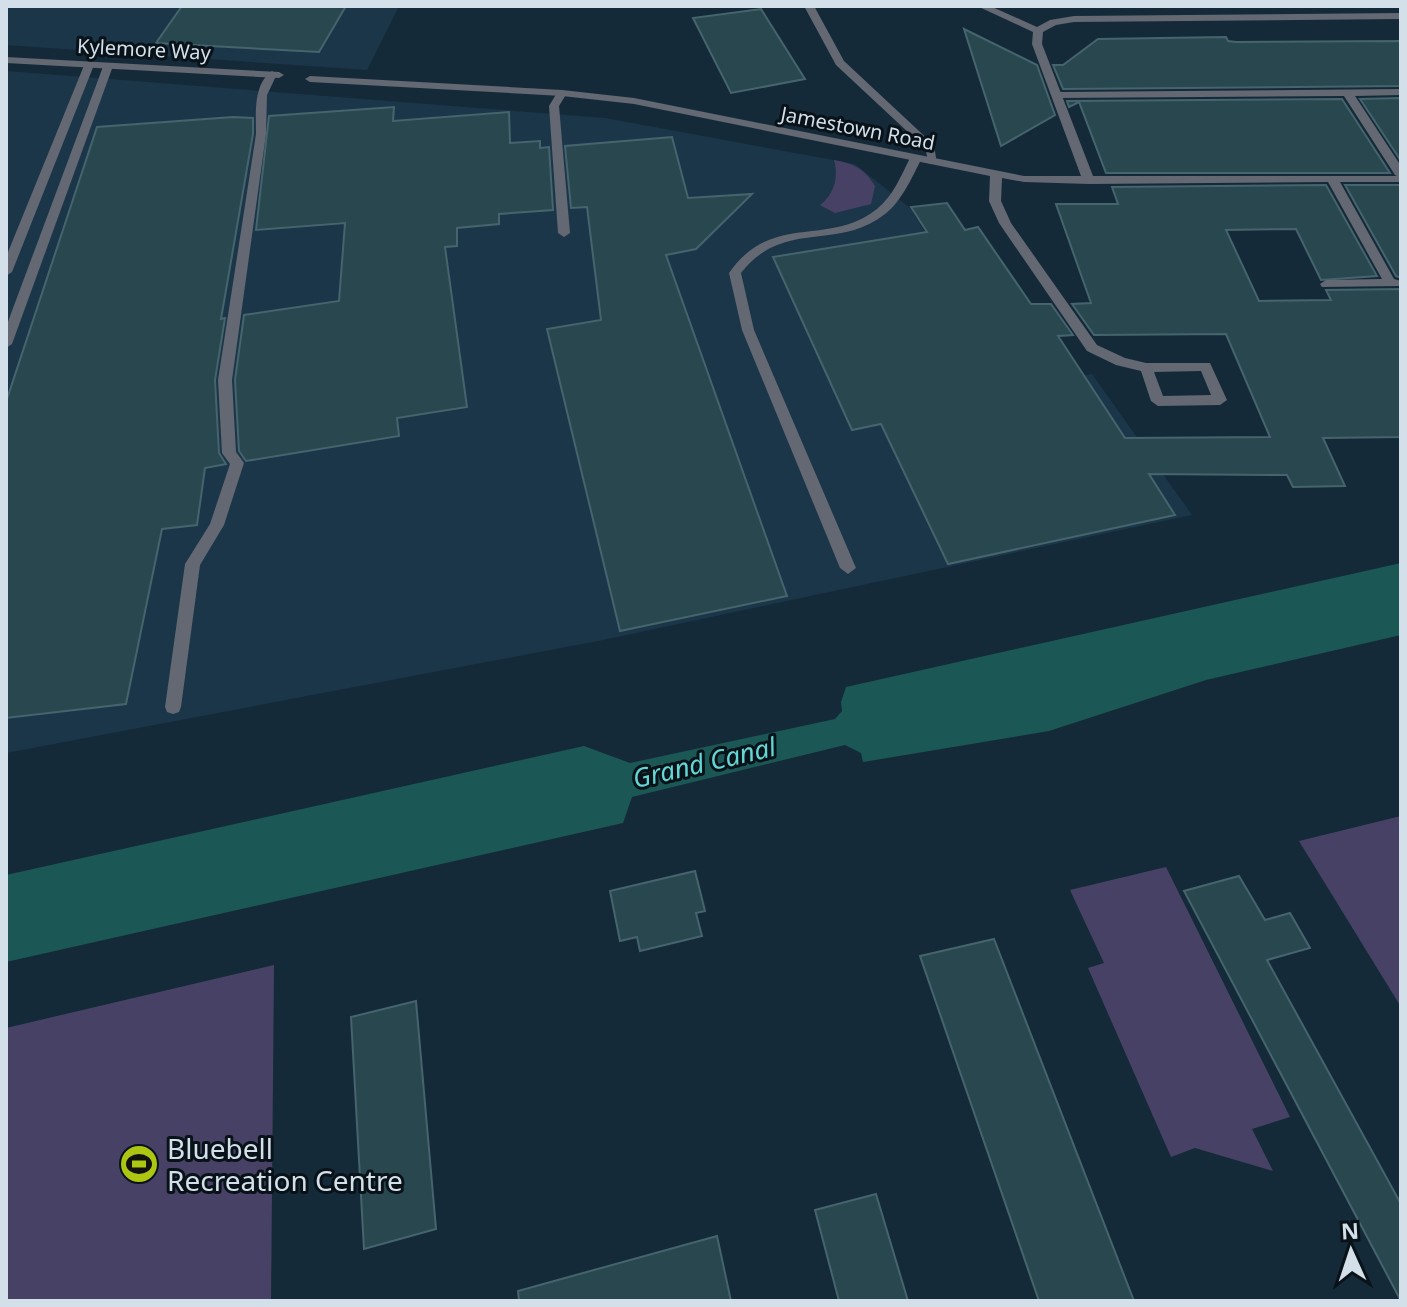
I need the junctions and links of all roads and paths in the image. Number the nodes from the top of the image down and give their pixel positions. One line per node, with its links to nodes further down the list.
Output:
1 (809, 6): 14 (street)
2 (982, 6): 4 (street)
3 (1401, 16): 4 (street)
4 (1038, 31): 12 (street)
5 (6, 60): 6 (street, Kylemore Way)
6 (89, 65): 7 (street, Kylemore Way); 20 (street)
7 (108, 66): 23 (street); 26 (street, Kylemore Way)
8 (310, 79): 11 (street, Jamestown Road)
9 (1347, 92): 10 (street); 12 (street); 16 (street)
10 (1401, 92)
11 (562, 93): 13 (street, Jamestown Road); 19 (street)
12 (1057, 95): 18 (street)
13 (916, 158): 14 (street, Jamestown Road); 25 (street)
14 (933, 162): 15 (street, Jamestown Road)
15 (996, 175): 18 (street, Jamestown Road); 24 (street)
16 (1401, 177): 17 (street, Jamestown Road)
17 (1332, 179): 18 (street, Jamestown Road); 21 (street)
18 (1089, 181)
19 (564, 233)
20 (6, 272)
21 (1396, 283): 22 (street)
22 (1326, 284)
23 (6, 344)
24 (1146, 368): 24 (street)
25 (848, 568)
26 (173, 707)

